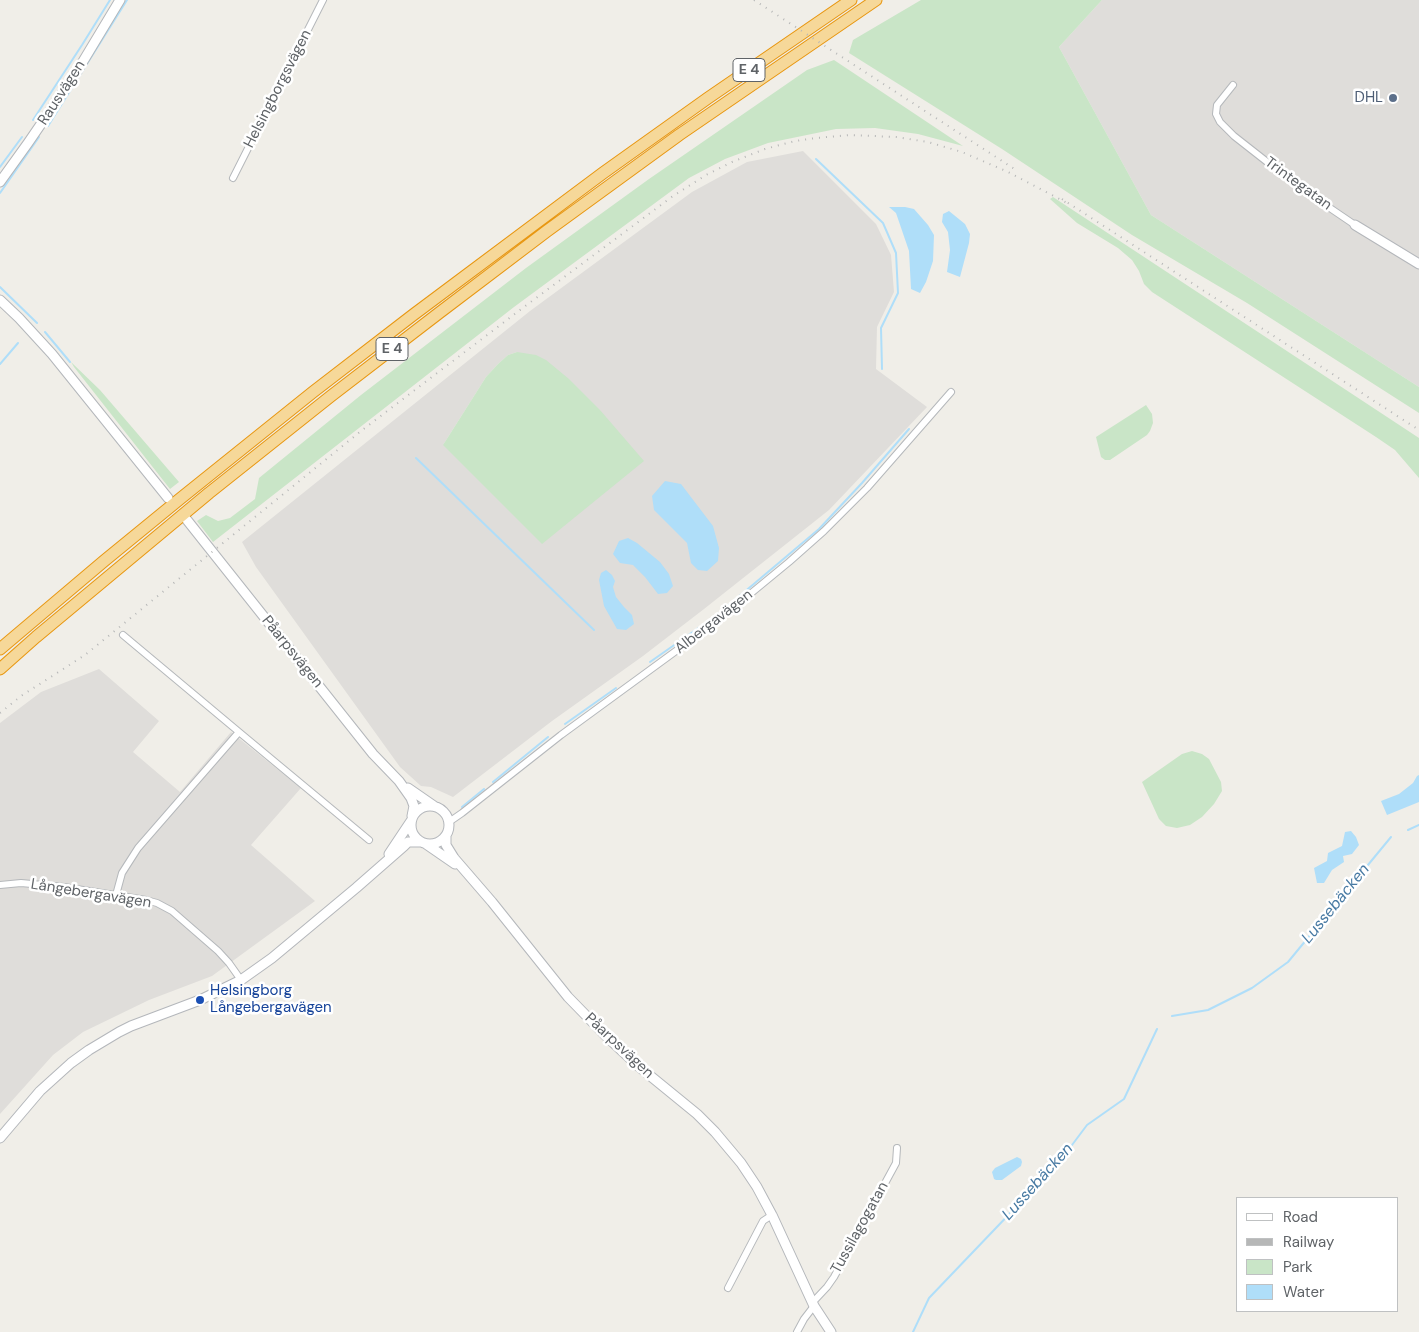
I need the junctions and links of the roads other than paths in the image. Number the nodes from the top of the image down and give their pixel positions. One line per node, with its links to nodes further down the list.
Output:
1 (120, 0): 7 (street, Rausvägen)
2 (323, 0): 6 (street, Helsingborgsvägen)
3 (876, 0): 16 (highway, E 4)
4 (848, 1): 15 (highway, E 4)
5 (1233, 85): 8 (street, Trintegatan)
6 (233, 178)
7 (0, 182)
8 (1356, 225): 9 (street, Trintegatan)
9 (1419, 264)
10 (0, 300): 12 (street)
11 (951, 392): 21 (street, Albergavägen)
12 (168, 498)
13 (187, 520): 18 (street, Påarpsvägen)
14 (123, 635): 17 (street)
15 (0, 649)
16 (0, 669)
17 (239, 732): 23 (street); 28 (street)
18 (399, 781): 19 (street, Påarpsvägen); 20 (street, Påarpsvägen)
19 (436, 807): 20 (street); 21 (street)
20 (412, 818): 24 (street); 25 (street)
21 (448, 822): 22 (street)
22 (446, 836): 24 (street); 26 (street, Påarpsvägen)
23 (369, 840)
24 (423, 843): 25 (street); 26 (street, Påarpsvägen)
25 (378, 868): 29 (street)
26 (467, 874): 32 (street, Påarpsvägen)
27 (0, 884): 28 (street, Långebergavägen)
28 (116, 895): 29 (street, Långebergavägen)
29 (241, 980): 30 (street)
30 (0, 1138)
31 (897, 1148): 34 (street, Tussilagogatan)
32 (772, 1215): 33 (street); 34 (street, Påarpsvägen)
33 (728, 1288)
34 (813, 1305): 35 (street); 36 (street, Påarpsvägen)
35 (797, 1332)
36 (831, 1332)

